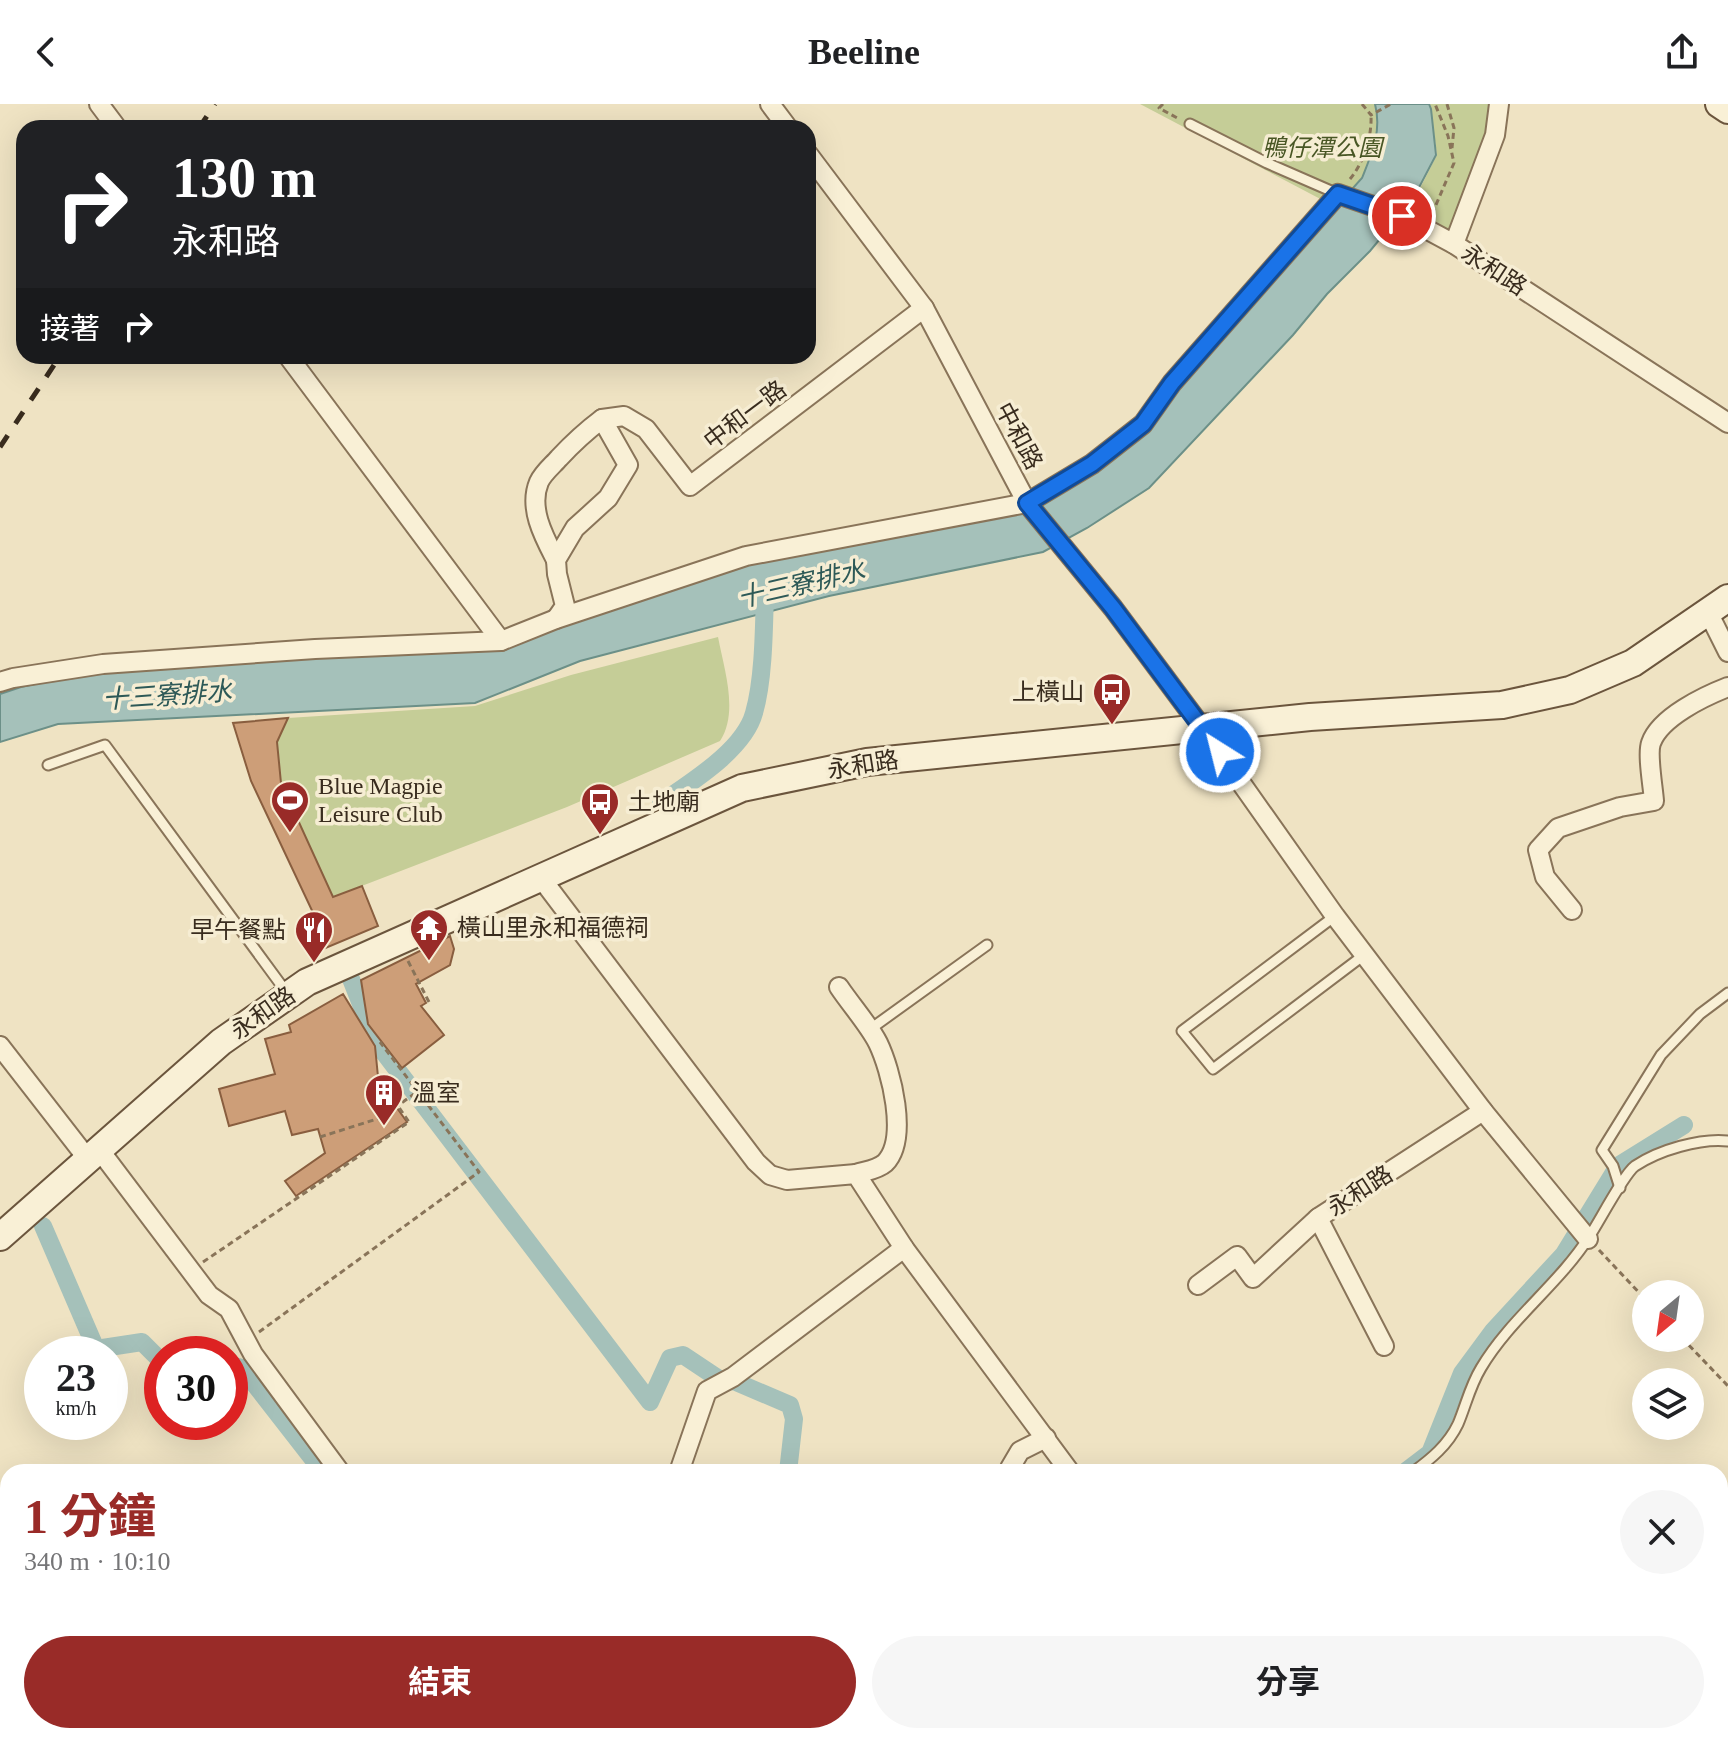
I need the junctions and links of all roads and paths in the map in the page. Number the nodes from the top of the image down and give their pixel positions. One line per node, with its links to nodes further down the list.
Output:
1 (1163, 104): 10 (path)
2 (1362, 104): 9 (path)
3 (1391, 104): 9 (path)
4 (1435, 104): 11 (path)
5 (1447, 104): 11 (path)
6 (1499, 104): 15 (street)
7 (1719, 104): 8 (main road)
8 (1728, 110)
9 (1372, 115): 13 (path)
10 (1190, 124): 13 (lane)
11 (1451, 152): 14 (path)
12 (816, 165): 16 (street, 中和路)
13 (1338, 194): 14 (street, 永和路); 20 (street)
14 (1426, 229): 15 (street, 永和路)
15 (1454, 244): 19 (street, 永和路)
16 (924, 308): 18 (street, 中和一路); 20 (street, 中和路)
17 (294, 364): 24 (street)
18 (602, 419): 21 (street); 21 (street)
19 (1728, 423)
20 (1029, 506): 23 (street); 28 (street, 中和路)
21 (556, 560): 23 (street)
22 (1718, 605): 25 (street, 永和路); 28 (main road, 永和路)
23 (556, 619): 24 (street)
24 (501, 641): 26 (street)
25 (1728, 652)
26 (0, 682)
27 (1728, 687): 31 (street)
28 (1203, 729): 30 (main road, 永和路); 32 (street)
29 (48, 765): 38 (lane)
30 (541, 878): 38 (main road, 永和路); 49 (street)
31 (1572, 910)
32 (1335, 916): 34 (street); 34 (lane)
33 (987, 945): 40 (lane)
34 (1364, 955): 45 (street)
35 (416, 976): 39 (path)
36 (839, 987): 40 (street)
37 (1728, 993): 50 (lane)
38 (289, 995): 48 (main road, 永和路)
39 (430, 1004)
40 (869, 1030): 49 (street)
41 (380, 1042): 43 (path)
42 (3, 1057): 48 (street)
43 (418, 1092): 44 (path); 59 (path)
44 (398, 1106): 46 (path); 55 (path)
45 (1483, 1111): 51 (street, 永和路); 53 (street)
46 (320, 1137)
47 (1728, 1141): 50 (lane)
48 (93, 1153): 52 (main road, 永和路); 55 (street)
49 (856, 1174): 54 (street)
50 (1620, 1188): 53 (lane)
51 (1318, 1218): 56 (street); 61 (street, 永和路)
52 (0, 1237)
53 (1588, 1239): 57 (path); 69 (lane)
54 (904, 1248): 64 (street); 66 (street)
55 (191, 1271): 58 (street)
56 (1198, 1285)
57 (1632, 1285)
58 (243, 1336)
59 (248, 1340)
60 (248, 1345): 65 (street)
61 (1384, 1346)
62 (1695, 1352): 63 (path)
63 (1728, 1386)
64 (1046, 1438): 67 (street); 68 (street)
65 (334, 1464)
66 (682, 1464)
67 (1012, 1464)
68 (1064, 1464)
69 (1424, 1464)

